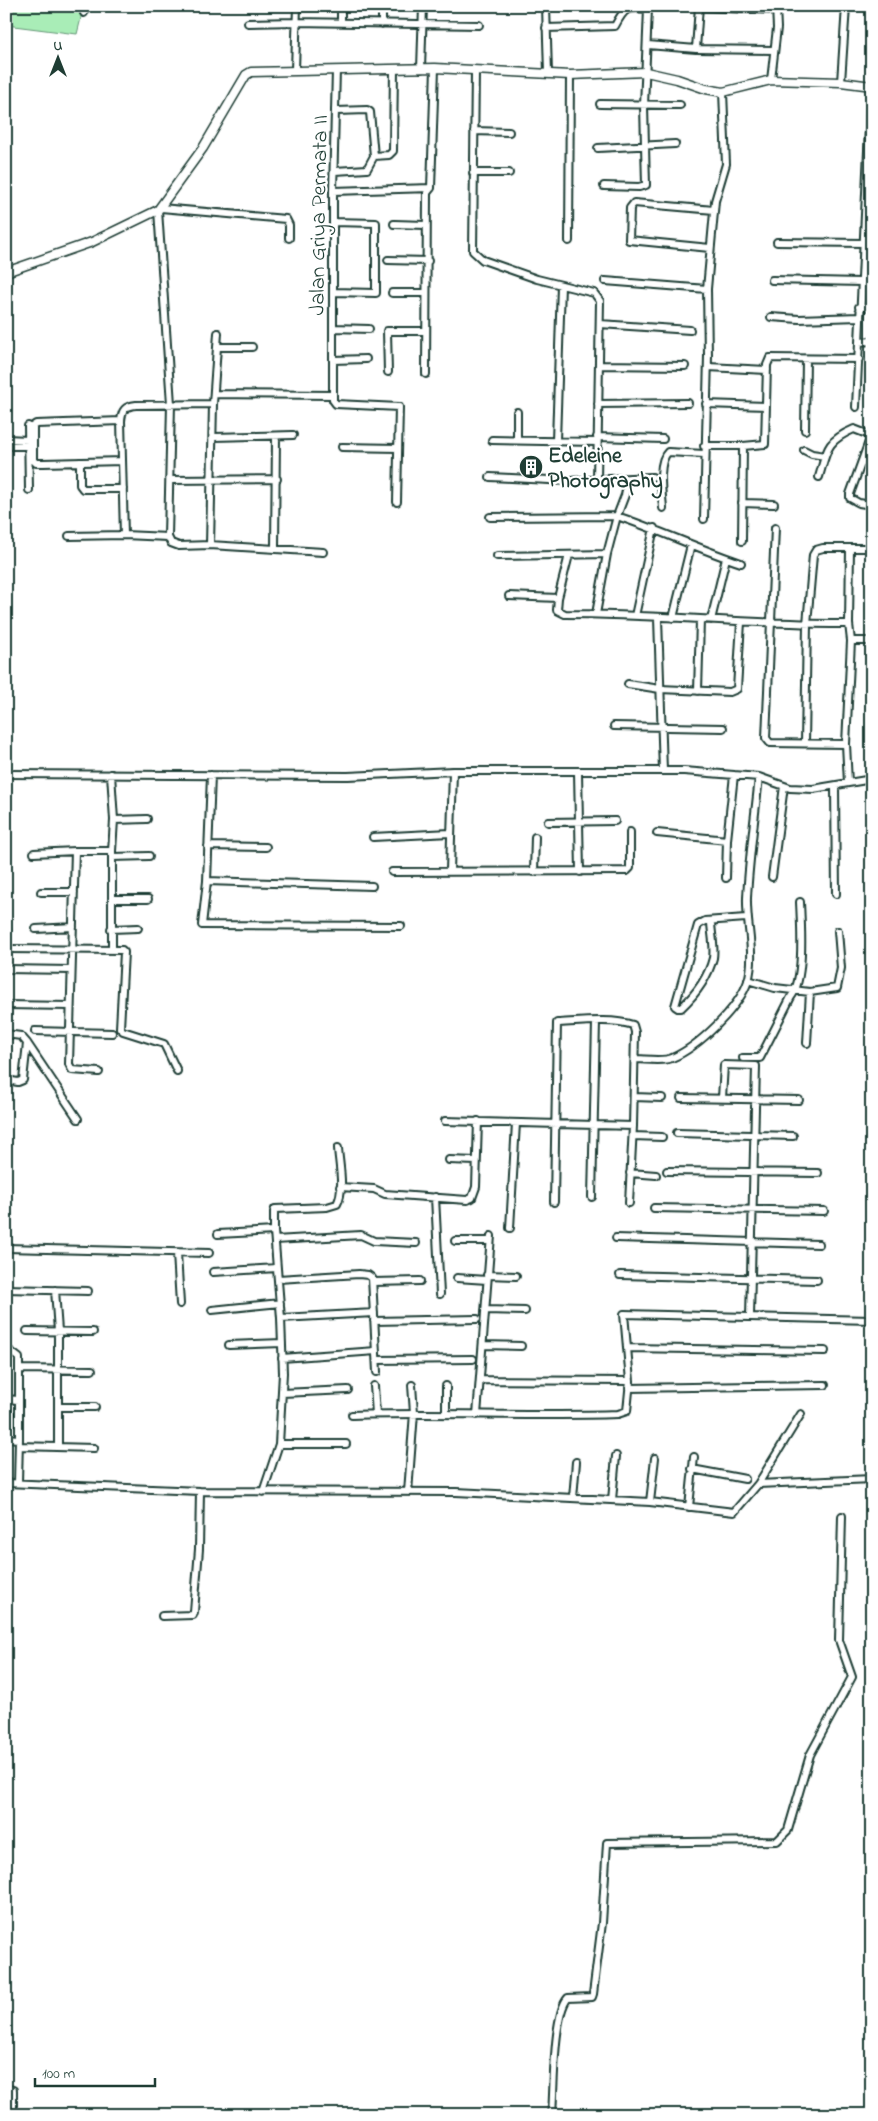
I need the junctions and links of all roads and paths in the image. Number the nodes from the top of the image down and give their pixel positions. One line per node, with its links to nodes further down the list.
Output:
1 (297, 6): 10 (street)
2 (341, 6): 11 (street)
3 (382, 6): 14 (street)
4 (423, 6): 13 (street)
5 (546, 6): 16 (street)
6 (846, 6): 30 (street)
7 (699, 7): 9 (street); 18 (street)
8 (648, 8): 16 (street); 17 (street)
9 (776, 8): 19 (street)
10 (296, 22): 11 (street); 12 (street); 23 (street)
11 (341, 22): 14 (street)
12 (248, 23)
13 (422, 23): 14 (street); 15 (street); 22 (street)
14 (382, 24)
15 (479, 25)
16 (546, 28): 27 (street)
17 (648, 45): 18 (street); 26 (street)
18 (696, 49): 19 (street)
19 (774, 50): 29 (street)
20 (434, 68): 22 (street); 25 (street); 47 (street)
21 (394, 69): 22 (street); 24 (street); 42 (street)
22 (421, 69)
23 (295, 70): 24 (street); 49 (street)
24 (336, 70): 36 (street, Jalan Griya Permata II)
25 (475, 71): 27 (street); 37 (street)
26 (646, 72): 28 (street); 32 (street); 35 (street)
27 (548, 73): 28 (street)
28 (570, 75): 56 (street)
29 (771, 80): 30 (street); 32 (street)
30 (841, 82): 31 (street)
31 (872, 86): 53 (street)
32 (723, 92): 50 (street)
33 (600, 104): 35 (street)
34 (680, 105): 35 (street)
35 (644, 106): 40 (street)
36 (336, 111): 42 (street); 43 (street, Jalan Griya Permata II)
37 (474, 131): 38 (street); 44 (street)
38 (509, 132)
39 (675, 144): 40 (street)
40 (645, 145): 41 (street); 46 (street)
41 (598, 148)
42 (374, 156): 43 (street)
43 (335, 171): 48 (street, Jalan Griya Permata II)
44 (473, 173): 45 (street); 68 (street)
45 (509, 173)
46 (604, 186)
47 (431, 188): 48 (street); 54 (street)
48 (334, 191): 51 (street, Jalan Griya Permata II)
49 (160, 209): 55 (street); 64 (street); 100 (street)
50 (714, 210): 59 (street); 59 (street)
51 (334, 222): 70 (street, Jalan Griya Permata II); 70 (street)
52 (394, 224): 54 (street)
53 (869, 224): 58 (street)
54 (426, 225): 61 (street)
55 (289, 238)
56 (569, 241)
57 (777, 242): 58 (street)
58 (864, 243): 62 (street)
59 (710, 248): 69 (street)
60 (388, 260): 61 (street)
61 (428, 261): 72 (street)
62 (863, 268): 63 (street); 67 (street)
63 (872, 268)
64 (6, 272)
65 (772, 280): 67 (street)
66 (606, 281): 69 (street)
67 (861, 282): 73 (street)
68 (561, 285): 77 (street); 119 (street)
69 (707, 289): 93 (street)
70 (334, 292): 78 (street, Jalan Griya Permata II)
71 (392, 293): 72 (street)
72 (426, 293): 81 (street)
73 (859, 307): 74 (street); 76 (street)
74 (872, 307)
75 (771, 317): 76 (street)
76 (859, 317): 84 (street)
77 (600, 324): 80 (street); 91 (street)
78 (334, 328): 79 (street); 89 (street, Jalan Griya Permata II)
79 (369, 329)
80 (690, 330)
81 (425, 331): 95 (street); 96 (street)
82 (218, 333): 85 (street)
83 (872, 341): 84 (street)
84 (859, 342): 88 (street)
85 (218, 347): 86 (street); 97 (street)
86 (252, 347)
87 (806, 359): 88 (street); 94 (street); 109 (street)
88 (859, 359): 105 (street)
89 (333, 360): 90 (street); 98 (street, Jalan Griya Permata II)
90 (366, 360)
91 (599, 365): 92 (street); 102 (street)
92 (685, 366)
93 (708, 367): 94 (street); 103 (street)
94 (767, 370): 104 (street)
95 (388, 372)
96 (426, 374)
97 (215, 394): 98 (street); 101 (street)
98 (333, 395): 125 (street)
99 (688, 402): 102 (street)
100 (171, 404): 101 (street); 107 (street); 136 (street)
101 (213, 404): 113 (street)
102 (598, 404): 118 (street)
103 (706, 404): 104 (street); 122 (street)
104 (766, 406): 123 (street)
105 (856, 407)
106 (517, 412): 117 (street)
107 (121, 421): 129 (street); 130 (street)
108 (28, 426): 120 (street)
109 (805, 430)
110 (293, 435): 111 (street)
111 (276, 436): 113 (street); 134 (street)
112 (871, 436): 128 (street); 144 (street)
113 (214, 437): 137 (street)
114 (6, 439): 120 (street)
115 (663, 439): 118 (street)
116 (492, 440): 117 (street)
117 (518, 440): 119 (street)
118 (596, 440): 119 (street); 138 (street)
119 (556, 441)
120 (28, 443): 121 (street); 140 (street)
121 (6, 446)
122 (704, 446): 123 (street); 127 (street)
123 (743, 446): 142 (street)
124 (342, 447): 125 (street)
125 (398, 448): 141 (street)
126 (804, 450): 128 (street)
127 (704, 454): 145 (street); 148 (street)
128 (826, 456): 133 (street)
129 (122, 461): 130 (street); 139 (street)
130 (80, 462): 139 (street)
131 (490, 477): 138 (street)
132 (652, 477): 135 (street)
133 (819, 477)
134 (278, 479): 137 (street); 159 (street)
135 (625, 479): 138 (street); 146 (street)
136 (170, 480): 137 (street); 153 (street)
137 (213, 480): 155 (street)
138 (597, 480)
139 (123, 489): 151 (street)
140 (29, 490)
141 (398, 502)
142 (742, 503): 143 (street); 154 (street)
143 (774, 504)
144 (872, 505)
145 (663, 508)
146 (617, 516): 147 (street); 149 (street); 161 (street)
147 (490, 517)
148 (704, 519)
149 (654, 528): 156 (street); 169 (street)
150 (775, 528): 175 (street)
151 (124, 535): 152 (street); 153 (street)
152 (69, 536)
153 (168, 537): 155 (street)
154 (742, 541)
155 (210, 545): 159 (street)
156 (691, 545): 164 (street); 171 (street)
157 (850, 548): 158 (street); 176 (street); 177 (street)
158 (872, 548)
159 (275, 549): 160 (street)
160 (324, 552)
161 (607, 554): 162 (street); 168 (street)
162 (569, 555): 163 (street); 167 (street)
163 (497, 556)
164 (726, 558): 165 (street); 173 (street)
165 (741, 564)
166 (509, 596): 167 (street)
167 (558, 598): 168 (street)
168 (596, 614): 169 (street)
169 (635, 616): 170 (street)
170 (658, 618): 171 (street); 181 (street)
171 (672, 618): 172 (street)
172 (700, 620): 173 (street); 182 (street)
173 (711, 620): 174 (street)
174 (741, 622): 175 (street); 182 (street)
175 (771, 623): 176 (street); 186 (street)
176 (807, 624): 177 (street); 186 (street)
177 (849, 624): 178 (street)
178 (851, 641): 179 (street); 187 (street)
179 (872, 641)
180 (628, 684): 181 (street)
181 (660, 689): 182 (street); 184 (street)
182 (698, 691)
183 (614, 726): 184 (street)
184 (662, 728): 185 (street); 189 (street)
185 (723, 728)
186 (805, 743): 187 (street)
187 (846, 744): 197 (street)
188 (453, 771): 190 (street); 193 (street); 206 (street)
189 (663, 771): 190 (street); 194 (street)
190 (578, 772): 202 (street)
191 (6, 774): 192 (street)
192 (111, 774): 193 (street); 201 (street)
193 (210, 775): 211 (street)
194 (734, 775): 195 (street); 210 (street)
195 (760, 777): 198 (street); 231 (street)
196 (872, 779): 197 (street)
197 (848, 783): 199 (street)
198 (784, 786): 199 (street); 221 (street)
199 (836, 787): 227 (street)
200 (147, 819): 201 (street)
201 (114, 820): 215 (street)
202 (579, 821): 203 (street); 204 (street); 220 (street)
203 (615, 821)
204 (548, 822)
205 (630, 832): 220 (street)
206 (450, 833): 208 (street); 217 (street)
207 (657, 833): 210 (street)
208 (373, 837)
209 (535, 837): 219 (street)
210 (727, 840): 222 (street)
211 (208, 846): 212 (street); 223 (street)
212 (266, 848)
213 (34, 852): 214 (street)
214 (75, 852): 215 (street); 226 (street)
215 (112, 854): 216 (street); 228 (street)
216 (149, 856)
217 (450, 871): 218 (street); 219 (street)
218 (392, 872)
219 (534, 872): 220 (street)
220 (580, 872)
221 (772, 877)
222 (726, 878)
223 (207, 881): 224 (street); 233 (street)
224 (372, 886)
225 (41, 892): 226 (street)
226 (74, 892): 234 (street)
227 (836, 894)
228 (114, 899): 229 (street); 237 (street)
229 (148, 899)
230 (800, 902): 245 (street)
231 (746, 918): 232 (street); 244 (street)
232 (710, 921): 232 (street)
233 (401, 926)
234 (73, 927): 236 (street); 239 (street)
235 (138, 928): 237 (street)
236 (36, 929)
237 (111, 929): 241 (street)
238 (838, 931): 246 (street)
239 (73, 948): 240 (street); 241 (street); 243 (street)
240 (6, 949)
241 (112, 949): 258 (street)
242 (6, 969): 243 (street)
243 (71, 970): 248 (street)
244 (748, 980): 245 (street); 256 (street)
245 (797, 990): 246 (street); 257 (street)
246 (810, 992): 255 (street)
247 (6, 1005): 248 (street)
248 (70, 1006): 251 (street)
249 (596, 1022): 256 (street); 271 (street); 272 (street)
250 (35, 1031): 251 (street)
251 (70, 1032): 252 (street); 259 (street)
252 (112, 1033)
253 (6, 1034): 254 (street)
254 (27, 1042): 260 (street); 267 (street)
255 (807, 1043)
256 (635, 1058): 261 (street)
257 (742, 1058)
258 (177, 1071)
259 (99, 1072)
260 (6, 1080)
261 (634, 1097): 262 (street); 273 (street)
262 (662, 1098)
263 (681, 1098): 264 (street)
264 (722, 1098): 265 (street); 265 (street)
265 (755, 1099): 266 (street); 275 (street)
266 (798, 1100)
267 (78, 1119)
268 (446, 1121): 269 (street)
269 (478, 1121): 270 (street); 281 (street)
270 (516, 1123): 271 (street); 295 (street)
271 (556, 1124): 272 (street); 290 (street)
272 (594, 1124): 273 (street); 289 (street)
273 (633, 1126): 276 (street)
274 (677, 1133): 275 (street)
275 (754, 1135): 277 (street); 283 (street)
276 (633, 1136): 278 (street); 284 (street)
277 (793, 1136)
278 (662, 1137)
279 (338, 1148): 287 (street)
280 (448, 1160): 281 (street)
281 (476, 1161): 288 (street)
282 (667, 1171): 283 (street)
283 (753, 1172): 285 (street); 293 (street)
284 (630, 1173): 286 (street); 291 (street)
285 (818, 1173)
286 (656, 1175)
287 (340, 1187): 288 (street); 296 (street)
288 (435, 1197): 321 (street)
289 (592, 1197)
290 (554, 1202)
291 (628, 1203)
292 (654, 1208): 293 (street)
293 (752, 1210): 294 (street); 301 (street)
294 (824, 1211)
295 (510, 1228)
296 (274, 1231): 297 (street); 299 (street)
297 (218, 1234)
298 (616, 1238): 301 (street)
299 (275, 1240): 302 (street); 307 (street)
300 (455, 1241): 311 (street)
301 (752, 1242): 303 (street); 314 (street)
302 (416, 1243)
303 (819, 1244)
304 (6, 1248): 305 (street)
305 (177, 1253): 306 (street); 323 (street)
306 (210, 1253)
307 (277, 1268): 308 (street); 313 (street)
308 (213, 1272)
309 (620, 1275): 314 (street)
310 (516, 1276): 311 (street)
311 (487, 1277): 312 (street); 325 (street)
312 (457, 1278)
313 (278, 1279): 317 (street); 322 (street)
314 (751, 1279): 315 (street); 328 (street)
315 (817, 1280)
316 (420, 1281): 317 (street)
317 (373, 1282): 327 (street)
318 (6, 1289): 319 (street)
319 (55, 1290): 320 (street); 334 (street)
320 (88, 1291)
321 (440, 1294)
322 (280, 1303): 324 (street); 329 (street)
323 (180, 1304)
324 (212, 1310)
325 (485, 1310): 326 (street); 338 (street)
326 (525, 1311)
327 (374, 1313): 329 (street); 332 (street)
328 (750, 1317): 331 (street); 341 (street)
329 (281, 1318): 336 (street)
330 (477, 1319): 332 (street)
331 (872, 1320)
332 (374, 1321): 342 (street)
333 (27, 1331): 334 (street)
334 (58, 1331): 335 (street); 348 (street)
335 (94, 1332)
336 (282, 1343): 337 (street); 344 (street)
337 (229, 1345)
338 (483, 1345): 339 (street); 351 (street)
339 (521, 1346)
340 (6, 1348): 347 (street)
341 (627, 1348): 343 (street); 353 (street)
342 (376, 1350): 344 (street); 346 (street)
343 (824, 1350)
344 (282, 1358): 358 (street)
345 (473, 1359): 346 (street)
346 (377, 1360): 350 (street)
347 (19, 1369): 348 (street); 360 (street)
348 (58, 1370): 349 (street); 361 (street)
349 (92, 1370)
350 (377, 1372)
351 (481, 1380): 353 (street); 368 (street)
352 (412, 1385): 363 (street)
353 (630, 1385): 354 (street); 368 (street)
354 (825, 1385)
355 (374, 1386): 364 (street)
356 (446, 1386): 365 (street)
357 (348, 1390): 358 (street)
358 (282, 1393): 371 (street)
359 (6, 1399): 360 (street)
360 (18, 1400): 370 (street)
361 (59, 1407): 362 (street); 373 (street)
362 (95, 1407)
363 (414, 1413): 364 (street); 365 (street); 387 (street)
364 (376, 1414): 367 (street)
365 (446, 1414): 368 (street)
366 (801, 1414): 384 (street)
367 (352, 1415)
368 (478, 1415)
369 (6, 1438): 370 (street)
370 (19, 1442): 373 (street); 383 (street)
371 (278, 1444): 372 (street); 386 (street)
372 (346, 1444)
373 (58, 1446): 374 (street)
374 (94, 1448)
375 (616, 1456): 389 (street)
376 (694, 1457): 379 (street)
377 (655, 1458): 390 (street)
378 (576, 1462): 388 (street)
379 (692, 1469): 380 (street); 391 (street)
380 (745, 1479)
381 (872, 1479): 384 (street)
382 (6, 1483): 383 (street)
383 (18, 1483): 385 (street)
384 (758, 1484): 391 (street)
385 (200, 1491): 386 (street); 393 (street)
386 (263, 1492): 387 (street)
387 (408, 1492): 388 (street)
388 (573, 1498): 389 (street)
389 (612, 1500): 390 (street)
390 (650, 1502): 391 (street)
391 (689, 1507)
392 (842, 1516): 396 (street)
393 (162, 1616)
394 (6, 2088): 395 (street)
395 (13, 2115)
396 (552, 2115)

